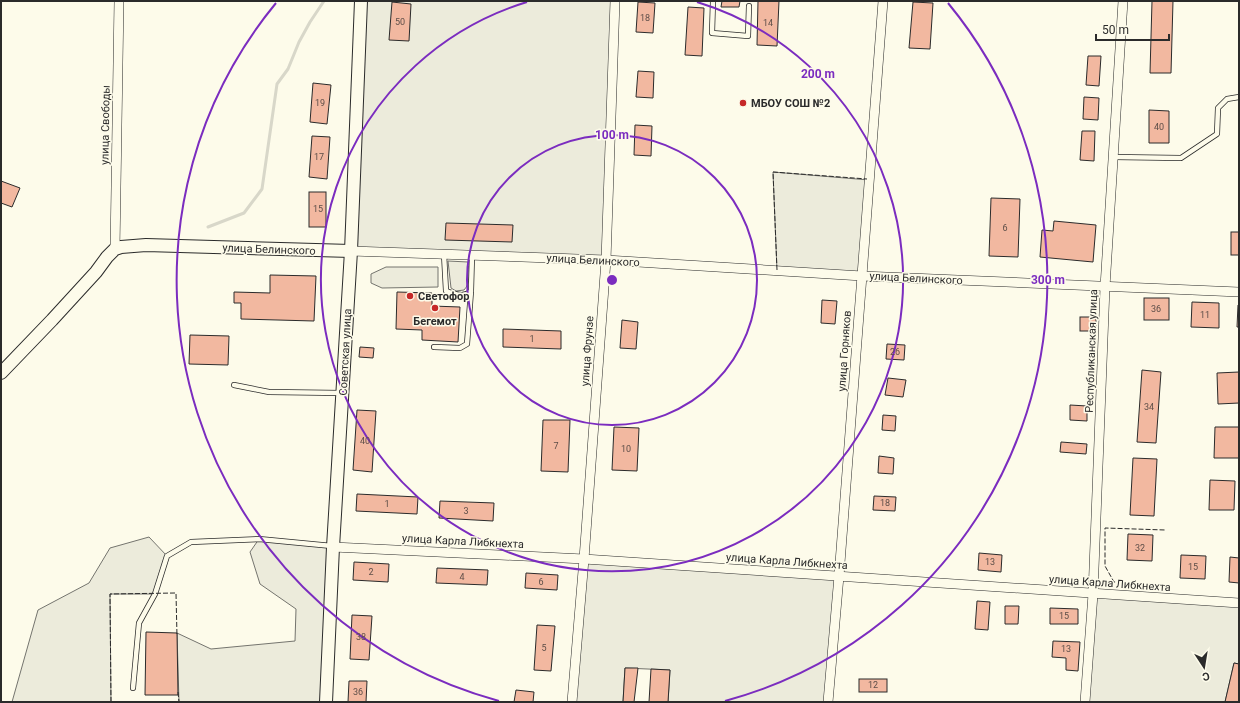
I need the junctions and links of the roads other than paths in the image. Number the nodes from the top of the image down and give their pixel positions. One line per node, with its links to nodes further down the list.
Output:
1 (119, 1): 10 (street, улица Свободы)
2 (361, 1): 11 (street, Советская улица)
3 (615, 1): 14 (street, улица Фрунзе)
4 (713, 1): 7 (lane)
5 (883, 1): 15 (street, улица Горняков)
6 (1123, 1): 9 (street, Республиканская улица)
7 (749, 6)
8 (1239, 97): 9 (lane)
9 (1113, 157): 16 (street, Республиканская улица)
10 (116, 249): 11 (street, улица Белинского); 20 (street)
11 (351, 251): 12 (street, улица Белинского); 22 (street, Советская улица)
12 (444, 254): 13 (street, улица Белинского); 17 (lane)
13 (472, 255): 14 (street, улица Белинского); 17 (lane)
14 (606, 260): 15 (street, улица Белинского); 24 (street, улица Фрунзе)
15 (862, 276): 16 (street, улица Белинского); 25 (street, улица Горняков)
16 (1105, 287): 18 (street, улица Белинского); 26 (street, Республиканская улица)
17 (471, 291): 19 (lane)
18 (1239, 292)
19 (434, 347)
20 (1, 373)
21 (234, 384): 22 (lane)
22 (342, 393): 23 (street, Советская улица)
23 (333, 547): 24 (street, улица Карла Либкнехта); 28 (lane); 29 (street, Советская улица)
24 (584, 559): 25 (street, улица Карла Либкнехта); 30 (street, улица Фрунзе)
25 (840, 576): 26 (street, улица Карла Либкнехта); 31 (street, улица Горняков)
26 (1093, 594): 27 (street, улица Карла Либкнехта); 32 (street, Республиканская улица)
27 (1239, 603)
28 (133, 688)
29 (326, 702)
30 (572, 702)
31 (828, 702)
32 (1085, 702)

